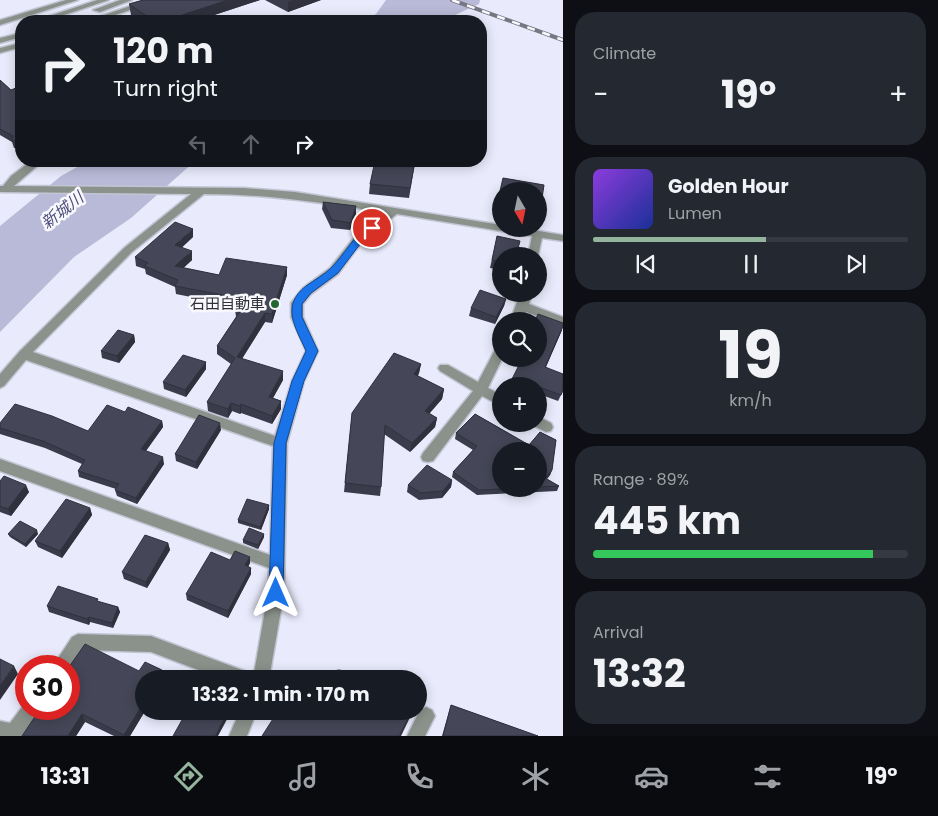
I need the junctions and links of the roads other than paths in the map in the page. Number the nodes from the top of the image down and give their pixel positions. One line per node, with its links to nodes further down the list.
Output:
1 (74, 0): 5 (street)
2 (105, 0): 6 (street)
3 (128, 0): 7 (street)
4 (155, 0): 8 (street)
5 (26, 15)
6 (58, 15)
7 (81, 15)
8 (109, 15)
9 (15, 18): 10 (street)
10 (0, 23)
11 (15, 29): 12 (street)
12 (0, 34)
13 (15, 36): 14 (street)
14 (0, 42)
15 (15, 47): 16 (street)
16 (0, 52)
17 (30, 167): 18 (street)
18 (4, 188): 19 (street)
19 (197, 191): 20 (street); 28 (street)
20 (396, 210): 21 (street); 34 (street)
21 (492, 226)
22 (548, 236): 23 (street)
23 (563, 238)
24 (524, 302): 25 (street)
25 (523, 306): 26 (street); 27 (street)
26 (520, 312)
27 (563, 321)
28 (24, 354): 31 (street); 34 (street)
29 (492, 367): 32 (street)
30 (444, 368): 32 (street)
31 (0, 383)
32 (481, 389): 33 (street); 35 (street)
33 (492, 396)
34 (280, 443): 37 (street)
35 (428, 457)
36 (0, 465): 37 (street)
37 (276, 564): 40 (street)
38 (69, 655): 39 (street)
39 (220, 670)
40 (263, 670)
41 (21, 720): 44 (street)
42 (245, 720): 45 (street)
43 (424, 720): 46 (street)
44 (9, 733)
45 (238, 736)
46 (416, 736)

